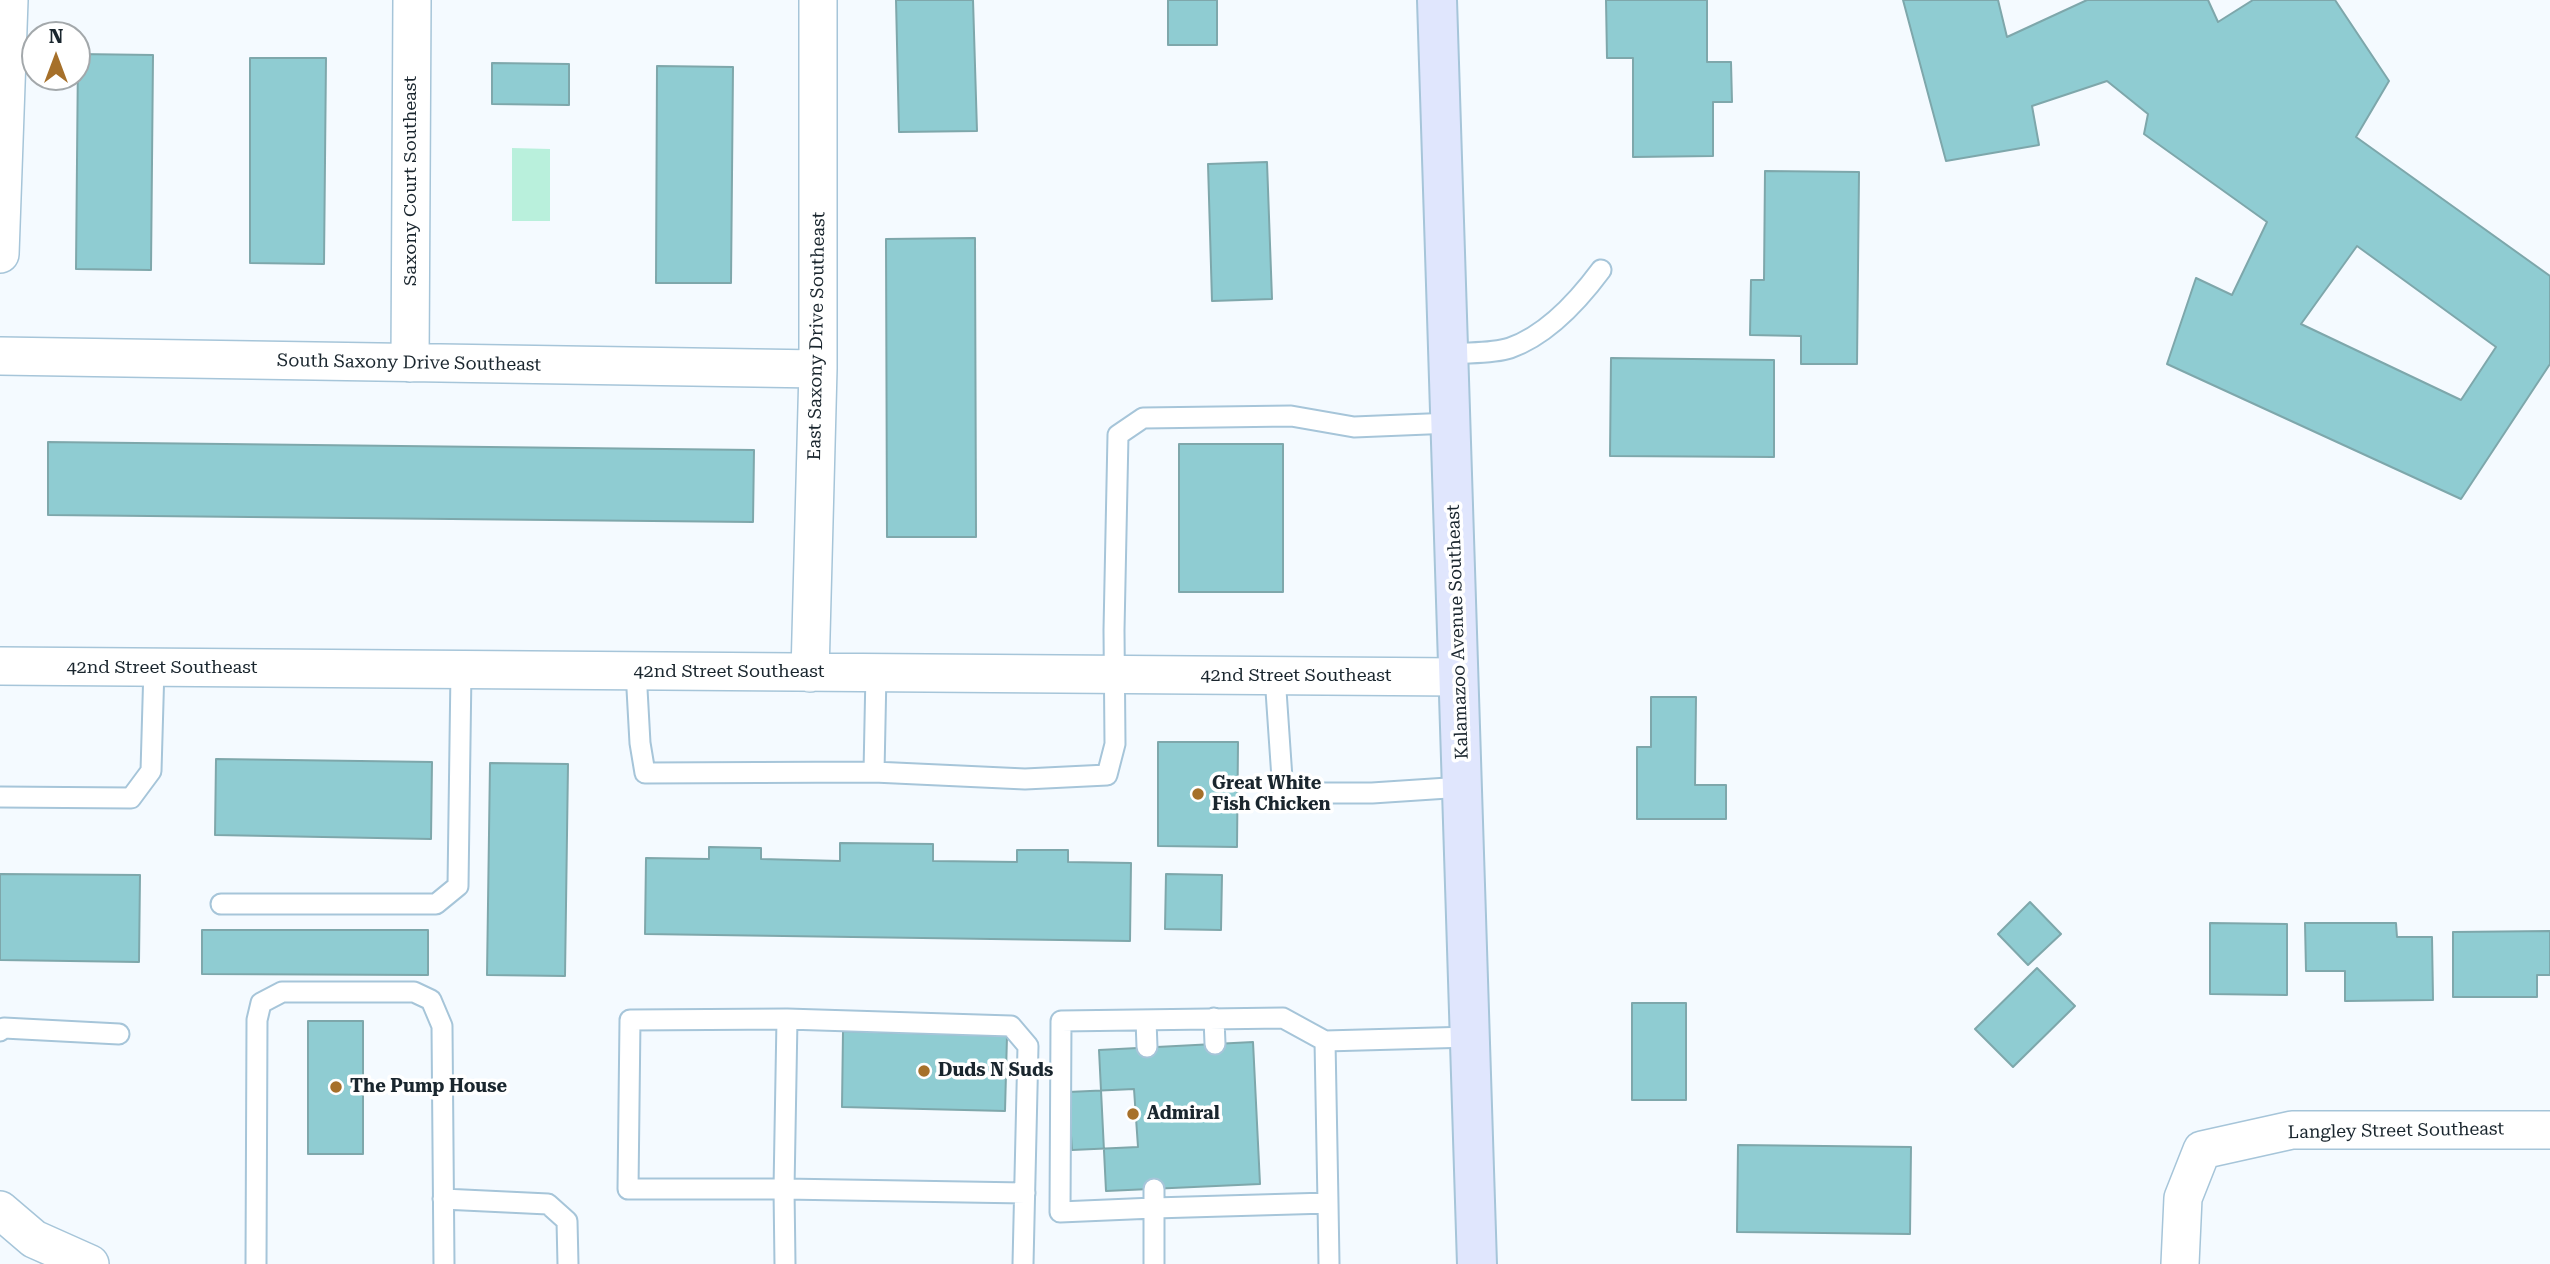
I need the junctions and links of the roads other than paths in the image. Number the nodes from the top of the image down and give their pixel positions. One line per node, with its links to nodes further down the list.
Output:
1 (9, 0): 5 (street)
2 (412, 0): 9 (street, Saxony Court Southeast)
3 (818, 0): 10 (street, East Saxony Drive Southeast)
4 (1437, 0): 7 (main road, Kalamazoo Avenue Southeast)
5 (0, 254)
6 (1601, 270): 7 (lane)
7 (1449, 354): 11 (main road, Kalamazoo Avenue Southeast)
8 (0, 356): 9 (street, South Saxony Drive Southeast)
9 (410, 363): 10 (street, South Saxony Drive Southeast)
10 (818, 369): 16 (street, East Saxony Drive Southeast)
11 (1452, 423): 18 (lane); 20 (main road, Kalamazoo Avenue Southeast)
12 (0, 666): 13 (street, 42nd Street Southeast)
13 (154, 667): 14 (street, 42nd Street Southeast); 23 (lane)
14 (461, 670): 15 (street, 42nd Street Southeast); 24 (lane)
15 (636, 671): 16 (street, 42nd Street Southeast); 21 (lane)
16 (810, 673): 17 (street, 42nd Street Southeast)
17 (876, 673): 18 (street, 42nd Street Southeast); 21 (lane)
18 (1116, 675): 19 (street, 42nd Street Southeast); 21 (lane)
19 (1275, 676): 20 (street, 42nd Street Southeast); 22 (lane)
20 (1458, 677): 22 (main road, Kalamazoo Avenue Southeast)
21 (874, 772)
22 (1463, 787): 30 (main road, Kalamazoo Avenue Southeast)
23 (0, 797)
24 (221, 904)
25 (1214, 1018): 27 (lane); 31 (lane); 32 (lane)
26 (787, 1019): 36 (lane); 36 (lane); 37 (lane)
27 (1146, 1020): 33 (lane); 38 (lane)
28 (0, 1031): 29 (lane)
29 (119, 1034)
30 (1471, 1037): 31 (lane); 51 (main road, Kalamazoo Avenue Southeast)
31 (1325, 1041): 40 (lane)
32 (1215, 1044)
33 (1147, 1047)
34 (2550, 1130): 52 (street, Langley Street Southeast)
35 (1223, 1186): 41 (lane)
36 (784, 1189): 37 (lane); 47 (lane)
37 (1025, 1193): 48 (lane)
38 (1154, 1198): 41 (lane); 49 (lane)
39 (443, 1199): 44 (lane); 45 (lane); 46 (lane)
40 (1328, 1203): 41 (lane); 50 (lane)
41 (1224, 1206)
42 (5, 1225): 43 (street)
43 (90, 1264)
44 (256, 1264)
45 (444, 1264)
46 (568, 1264)
47 (785, 1264)
48 (1023, 1264)
49 (1154, 1264)
50 (1329, 1264)
51 (1477, 1264)
52 (2180, 1264)

